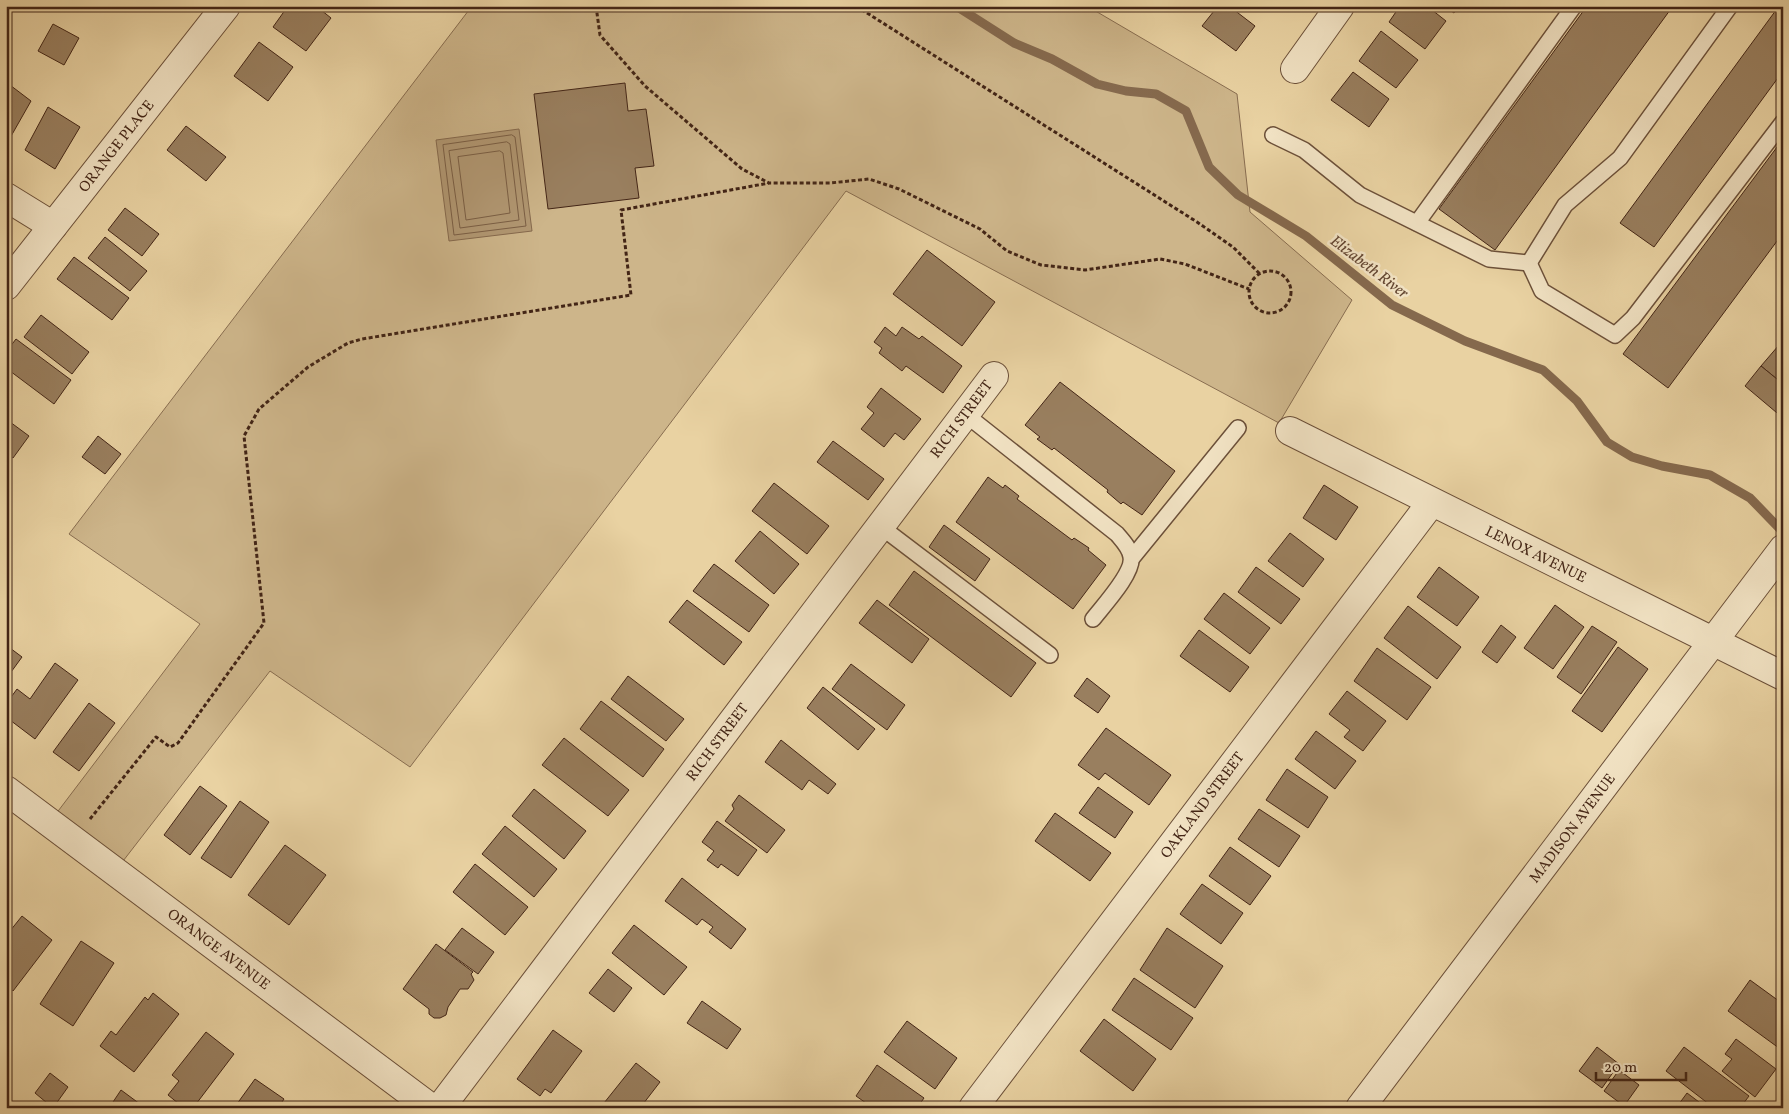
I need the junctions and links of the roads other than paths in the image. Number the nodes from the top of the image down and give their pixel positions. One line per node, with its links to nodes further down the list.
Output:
1 (226, 6): 10 (street, ORANGE PLACE)
2 (1340, 6): 5 (street)
3 (1574, 6): 9 (lane)
4 (1730, 6): 11 (lane)
5 (1295, 69)
6 (1783, 122): 11 (lane)
7 (1273, 135): 9 (lane)
8 (6, 197): 10 (street)
9 (1417, 223): 11 (lane)
10 (53, 226): 12 (street, ORANGE PLACE)
11 (1529, 263)
12 (6, 286)
13 (994, 376): 14 (street, RICH STREET)
14 (965, 414): 18 (street, RICH STREET); 20 (lane)
15 (1238, 428): 20 (lane)
16 (1290, 431): 17 (street, LENOX AVENUE)
17 (1431, 503): 22 (street, LENOX AVENUE); 28 (street, OAKLAND STREET)
18 (880, 526): 23 (lane); 27 (street, RICH STREET)
19 (1779, 554): 22 (street, MADISON AVENUE)
20 (1132, 558): 21 (lane)
21 (1093, 619)
22 (1713, 641): 24 (street, LENOX AVENUE); 29 (street, MADISON AVENUE)
23 (1050, 655)
24 (1783, 676)
25 (6, 790): 26 (street, ORANGE AVENUE)
26 (431, 1108)
27 (440, 1108)
28 (974, 1108)
29 (1360, 1108)

